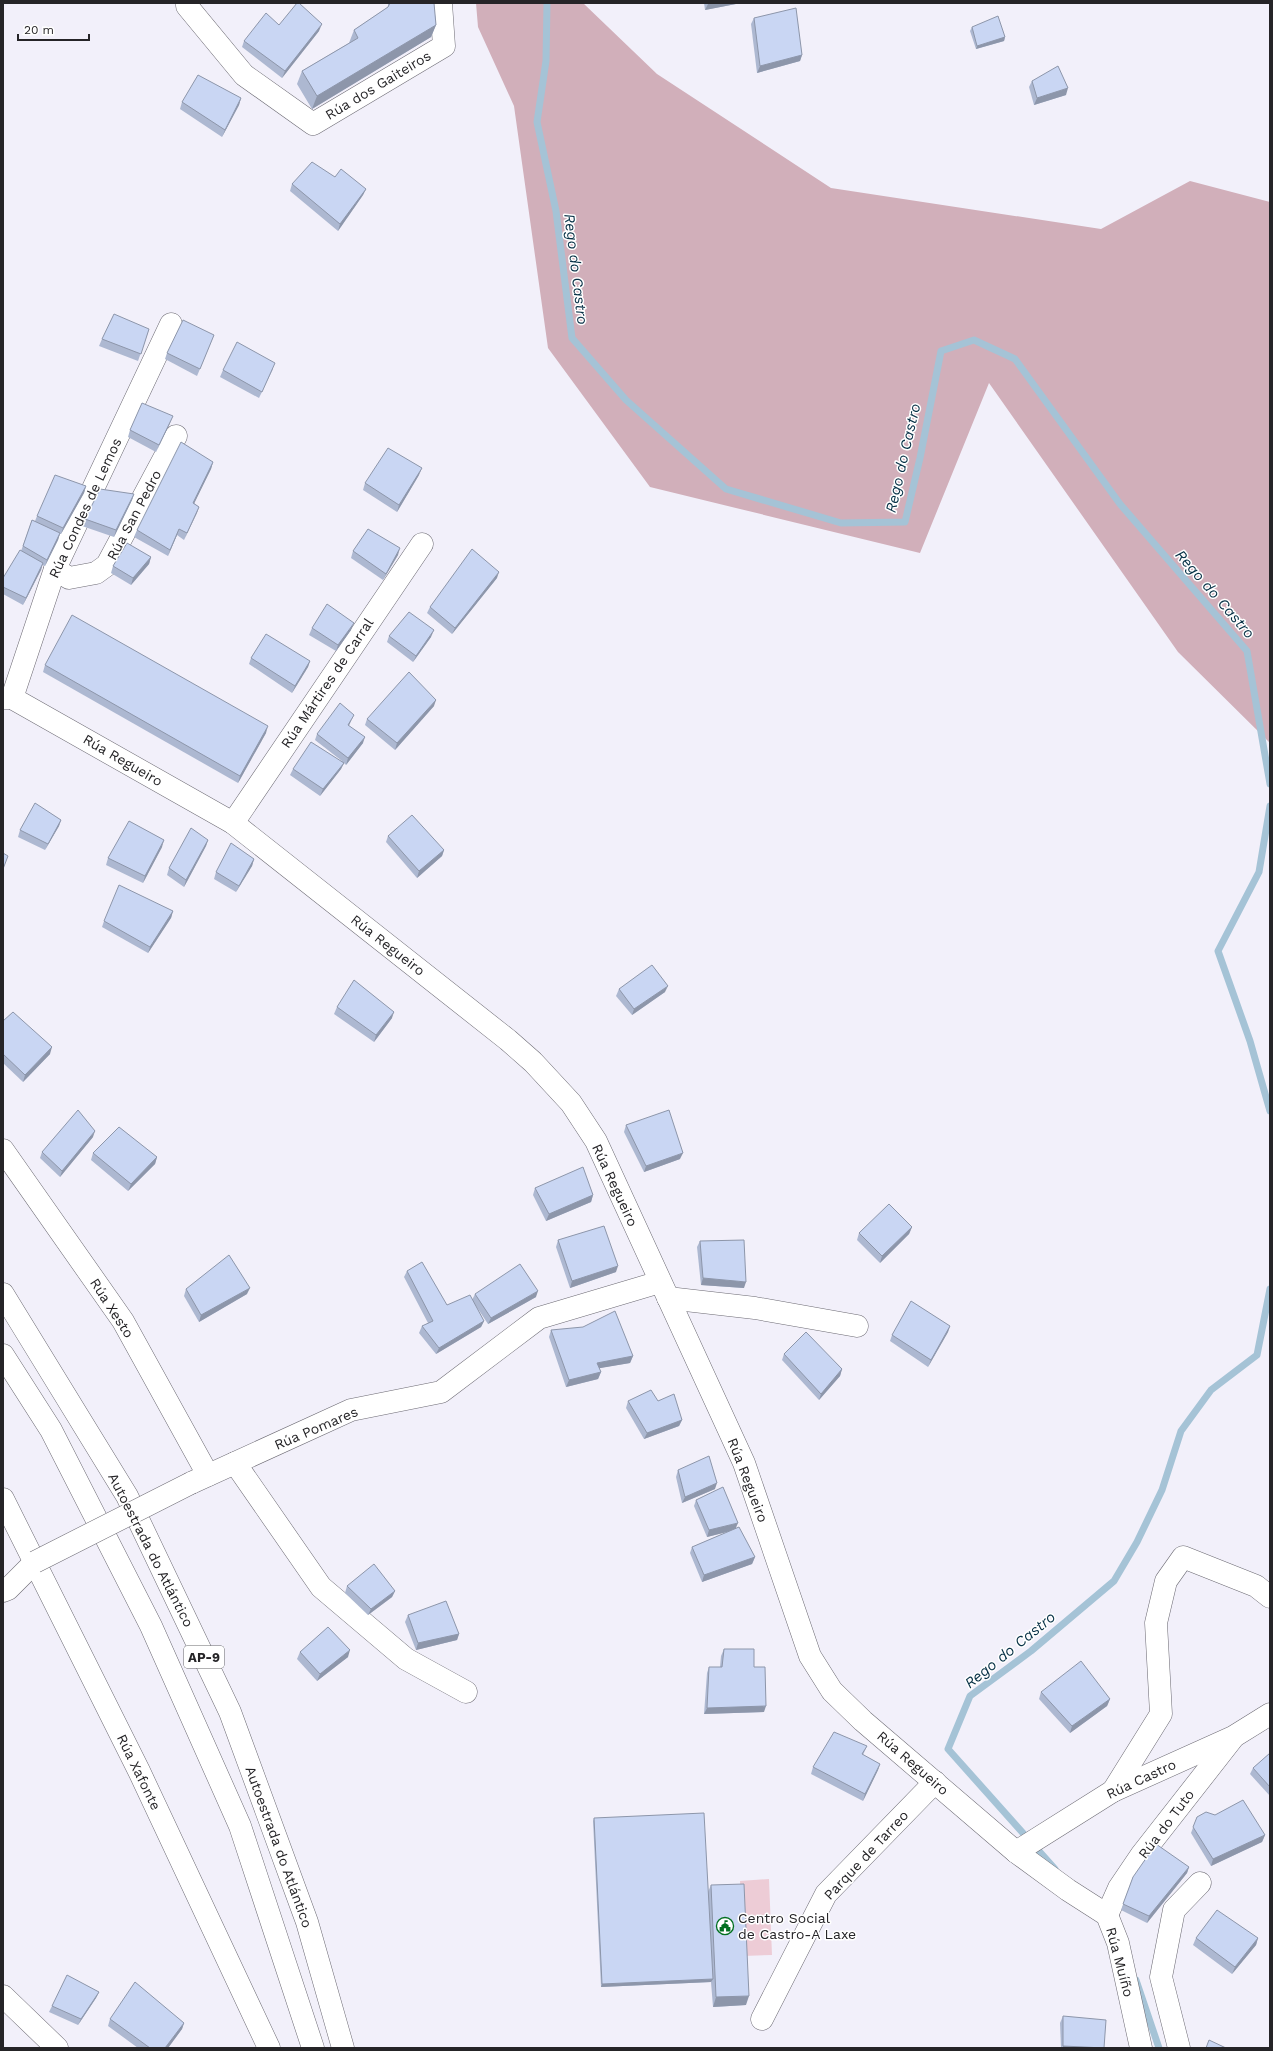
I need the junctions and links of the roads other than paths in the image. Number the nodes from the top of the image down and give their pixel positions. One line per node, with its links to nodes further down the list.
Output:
1 (186, 3): 2 (main road, Rúa dos Gaiteiros)
2 (441, 3)
3 (171, 324): 6 (main road, Rúa Condes de Lemos)
4 (176, 436): 6 (main road, Rúa San Pedro)
5 (422, 544): 8 (main road, Rúa Mártires de Carral)
6 (55, 569): 7 (main road, Rúa Condes de Lemos)
7 (8, 698): 8 (main road, Rúa Regueiro)
8 (233, 823): 10 (main road, Rúa Regueiro)
9 (3, 1150): 15 (main road, Rúa Xesto)
10 (664, 1290): 12 (main road); 14 (main road, Rúa Pomares); 23 (main road, Rúa Regueiro)
11 (3, 1294): 33 (main road, Autoestrada do Atlántico / AP-9)
12 (857, 1326)
13 (3, 1355): 32 (main road, Autoestrada do Atlántico / AP-9)
14 (235, 1463): 15 (main road, Rúa Pomares); 20 (main road)
15 (200, 1479): 17 (main road, Rúa Pomares, bridge)
16 (3, 1499): 17 (main road, Rúa Xafonte)
17 (35, 1562): 18 (main road, Rúa Pomares); 31 (main road, Rúa Xafonte)
18 (3, 1591)
19 (1270, 1597): 24 (main road)
20 (466, 1692)
21 (1270, 1714): 22 (main road, Rúa Castro)
22 (1233, 1737): 24 (main road, Rúa Castro); 27 (main road, Rúa do Tuto)
23 (935, 1782): 25 (main road, Rúa Regueiro); 29 (main road, Parque de Tarreo)
24 (1113, 1791): 25 (main road, Rúa Castro)
25 (1016, 1852): 27 (main road, Rúa Muíño)
26 (1200, 1883): 35 (main road)
27 (1107, 1916): 34 (main road, Rúa Muíño)
28 (3, 1996): 30 (main road)
29 (762, 2019)
30 (57, 2048)
31 (269, 2048)
32 (313, 2048)
33 (343, 2048)
34 (1141, 2048)
35 (1179, 2048)

